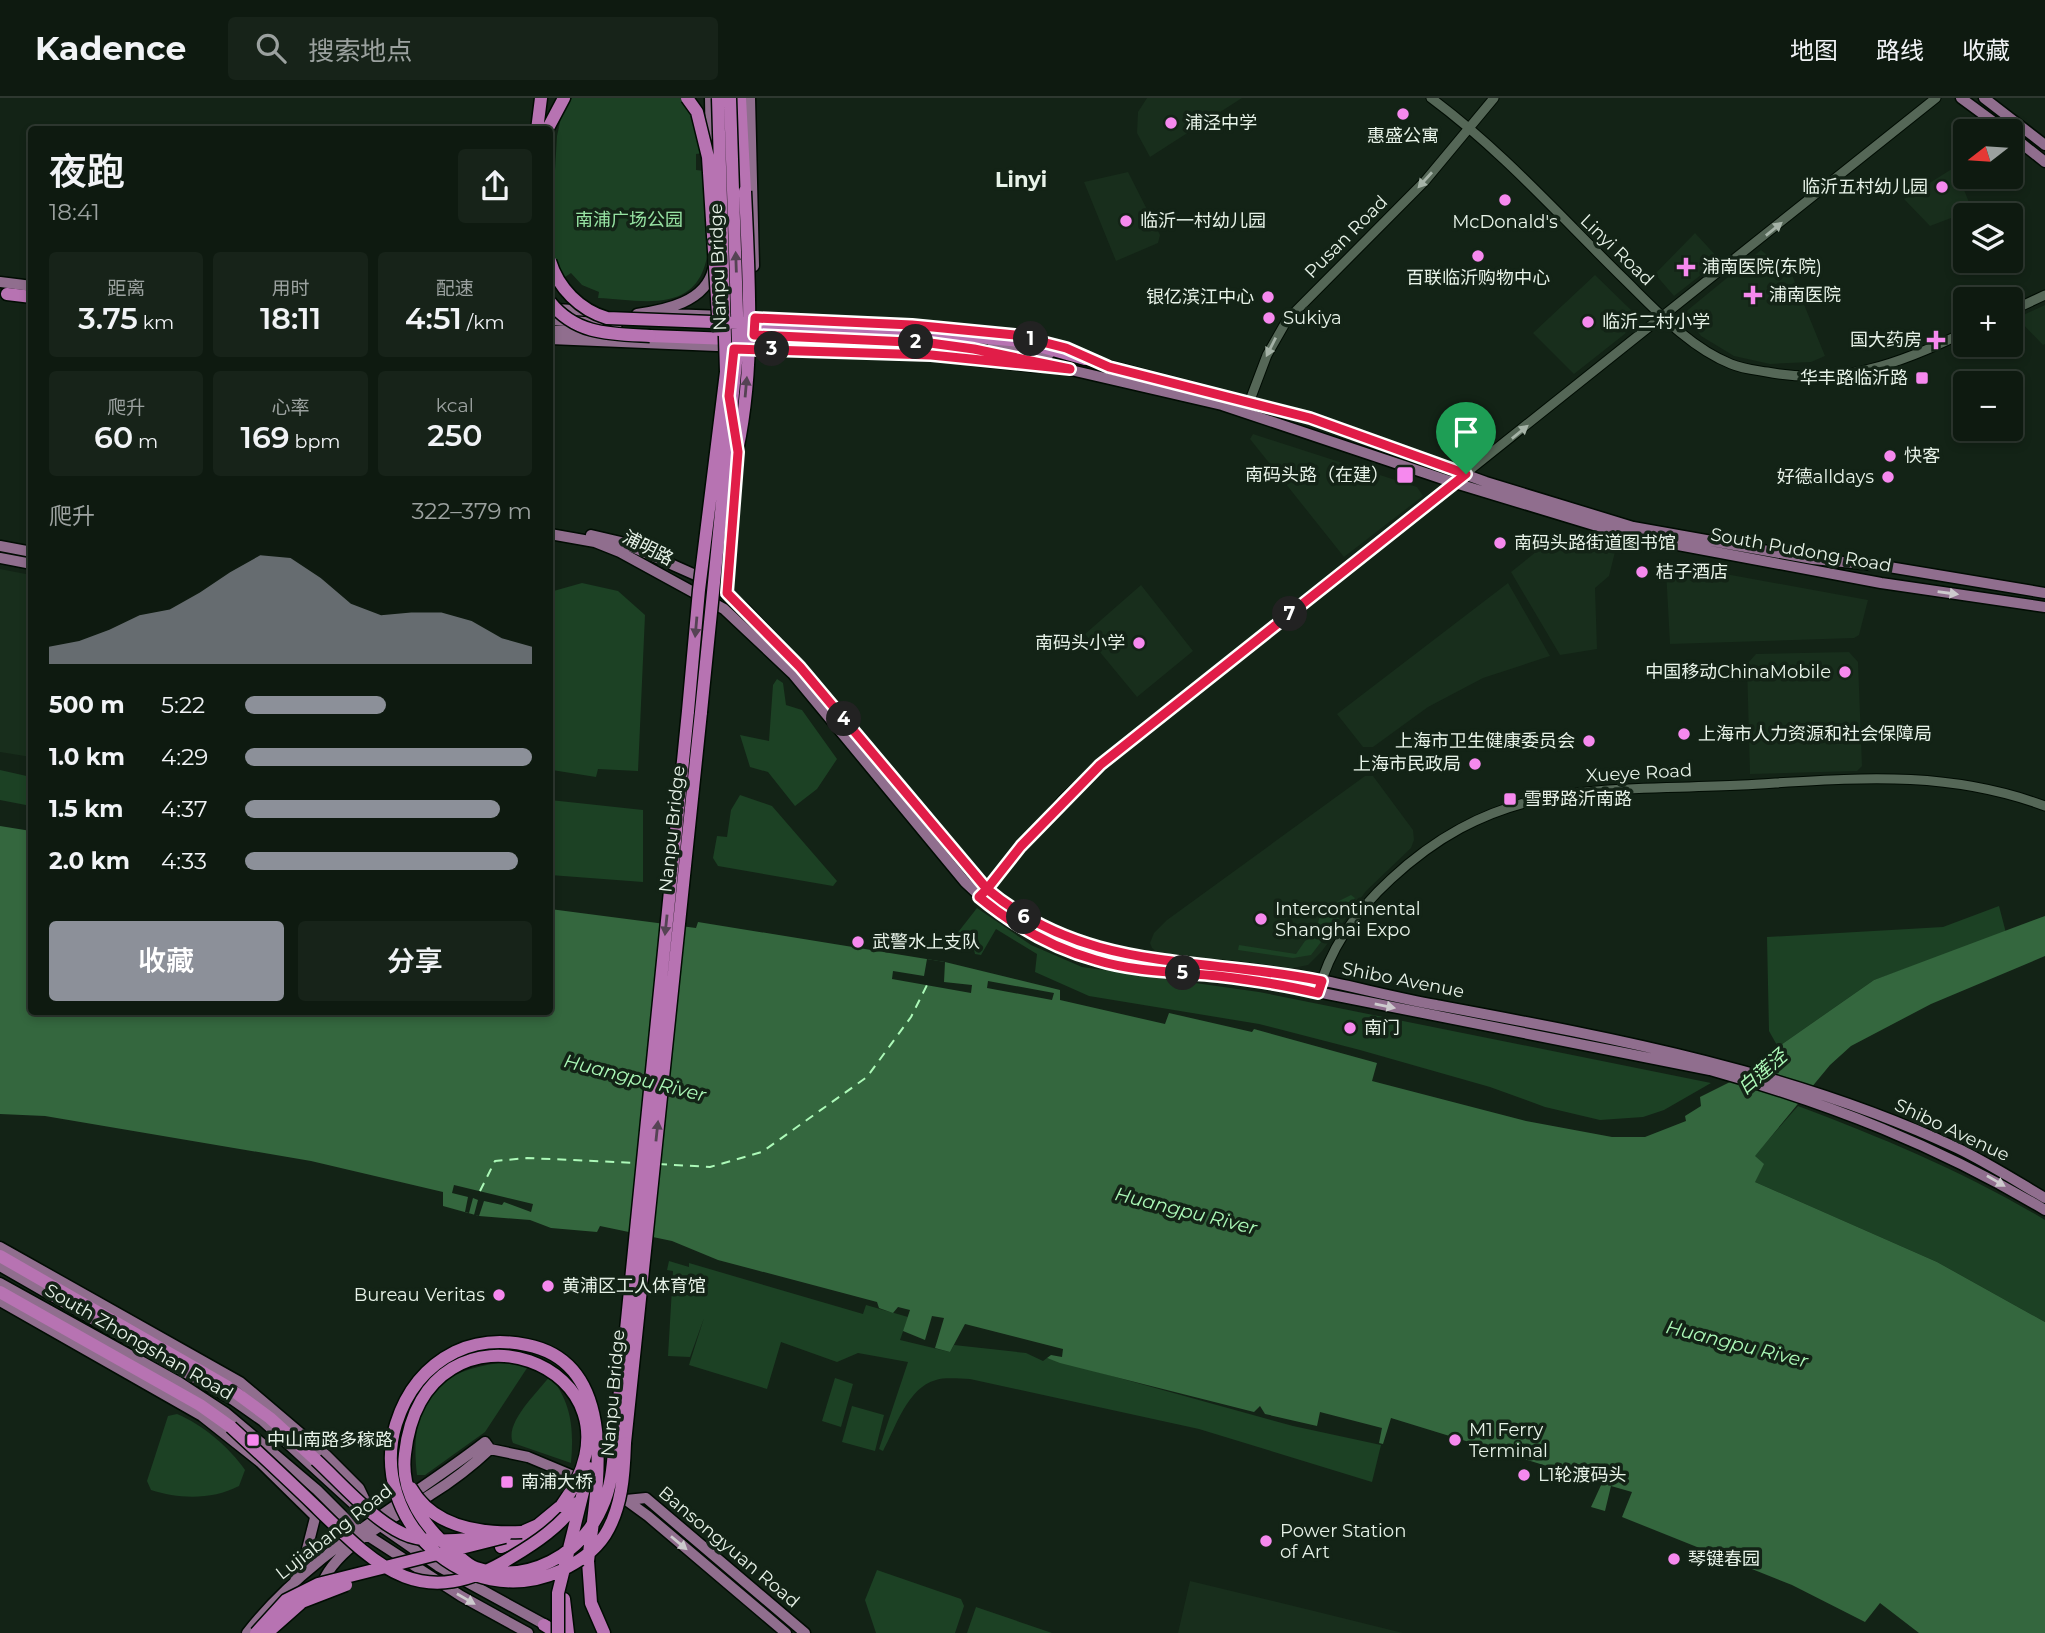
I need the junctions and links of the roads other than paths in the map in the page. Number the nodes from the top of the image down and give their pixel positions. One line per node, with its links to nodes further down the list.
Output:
1 (541, 98): 15 (highway)
2 (564, 98): 16 (highway)
3 (687, 98): 45 (highway, bridge)
4 (710, 98): 31 (main road)
5 (718, 98): 45 (highway, Nanpu Bridge, bridge)
6 (730, 98): 48 (highway, Nanpu Bridge, one-way to 6, bridge)
7 (740, 98): 48 (highway, one-way to 7, bridge)
8 (750, 98): 34 (main road)
9 (1431, 98): 17 (street, Linyi Road)
10 (1494, 98): 17 (street, Pusan Road)
11 (1936, 98): 32 (street, one-way to 11)
12 (1961, 98): 14 (main road)
13 (1984, 98): 19 (main road)
14 (1990, 119)
15 (538, 126)
16 (549, 126)
17 (1470, 129): 32 (street, Linyi Road); 44 (street, Pusan Road, one-way to 44)
18 (2023, 145): 20 (main road)
19 (2045, 145)
20 (2045, 162)
21 (553, 269): 39 (highway, bridge)
22 (28, 279): 23 (main road)
23 (0, 280): 24 (main road)
24 (28, 285)
25 (3, 293): 27 (highway)
26 (2045, 295): 29 (street)
27 (28, 296)
28 (553, 305): 40 (highway, bridge)
29 (2023, 305)
30 (553, 309): 31 (main road, South Pudong Road)
31 (637, 314): 34 (main road, South Pudong Road)
32 (1663, 317): 36 (street, Linyi Road); 46 (street, one-way to 32)
33 (553, 320): 34 (main road, South Pudong Road)
34 (755, 327): 35 (main road, South Pudong Road); 39 (main road, South Pudong Road); 40 (main road, South Pudong Road); 41 (main road, South Pudong Road)
35 (553, 331)
36 (1953, 337)
37 (553, 339): 38 (main road, South Pudong Road)
38 (734, 349): 42 (main road, South Pudong Road); 43 (main road)
39 (1084, 359): 41 (main road, South Pudong Road)
40 (1029, 360): 42 (main road, South Pudong Road)
41 (1109, 367): 44 (main road, South Pudong Road)
42 (1070, 369): 44 (main road, South Pudong Road)
43 (729, 396): 55 (main road); 56 (main road)
44 (1247, 408): 46 (main road, South Pudong Road); 47 (main road, South Pudong Road)
45 (720, 413): 83 (highway, Nanpu Bridge, one-way to 83, bridge)
46 (1466, 474): 47 (street); 57 (main road, South Pudong Road)
47 (1455, 483): 58 (main road, South Pudong Road, one-way to 58); 61 (street)
48 (724, 502): 75 (highway, Nanpu Bridge, one-way to 48, bridge)
49 (553, 528): 55 (main road, 浦明路)
50 (553, 535): 59 (main road, 浦明路)
51 (0, 546): 52 (main road)
52 (28, 551)
53 (0, 558): 54 (main road)
54 (28, 563)
55 (709, 581): 56 (main road, Shibo Avenue)
56 (727, 593): 61 (main road, Shibo Avenue)
57 (2045, 593)
58 (2045, 607)
59 (724, 610): 61 (main road, Shibo Avenue)
60 (2045, 806): 62 (street, Xueye Road)
61 (983, 893): 62 (main road, Shibo Avenue); 63 (main road, Shibo Avenue)
62 (1322, 981): 63 (street, Xueye Road); 64 (main road, Shibo Avenue)
63 (1318, 993): 64 (main road, Shibo Avenue, one-way to 64)
64 (1657, 1054): 65 (main road, Shibo Avenue)
65 (1893, 1125): 66 (main road, Shibo Avenue); 67 (main road, Shibo Avenue, one-way to 67)
66 (2045, 1198)
67 (2045, 1210)
68 (0, 1247): 80 (main road, South Zhongshan Road)
69 (0, 1256): 83 (highway, bridge)
70 (0, 1266): 80 (main road, South Zhongshan Road)
71 (0, 1283): 76 (main road, South Zhongshan Road)
72 (0, 1292): 81 (highway, bridge)
73 (0, 1301): 79 (main road, South Zhongshan Road)
74 (487, 1446): 77 (main road, Lujiabang Road); 78 (main road, Bansongyuan Road); 80 (main road, Lujiabang Road)
75 (598, 1456): 81 (highway, bridge); 86 (highway, Nanpu Bridge, bridge)
76 (317, 1490): 79 (main road); 84 (main road, South Zhongshan Road)
77 (432, 1494): 80 (main road, Lujiabang Road); 82 (main road)
78 (626, 1500): 97 (main road, Bansongyuan Road, one-way to 97); 98 (main road, Bansongyuan Road)
79 (316, 1517): 87 (main road)
80 (377, 1523): 82 (main road); 84 (main road, Lujiabang Road); 85 (main road, South Zhongshan Road)
81 (554, 1527): 91 (highway, bridge)
82 (403, 1532): 85 (main road)
83 (522, 1532): 90 (highway, bridge); 94 (highway, Nanpu Bridge, bridge)
84 (363, 1533): 87 (main road, Lujiabang Road); 92 (main road, Lujiabang Road); 93 (main road, South Zhongshan Road, one-way to 93)
85 (422, 1555): 88 (main road, South Zhongshan Road)
86 (588, 1561): 95 (highway, Nanpu Bridge); 96 (highway)
87 (293, 1584): 89 (main road, Lujiabang Road)
88 (544, 1625): 94 (highway)
89 (247, 1633)
90 (256, 1633)
91 (267, 1633)
92 (274, 1633)
93 (528, 1633)
94 (562, 1633)
95 (594, 1633)
96 (604, 1633)
97 (786, 1633)
98 (805, 1633)

